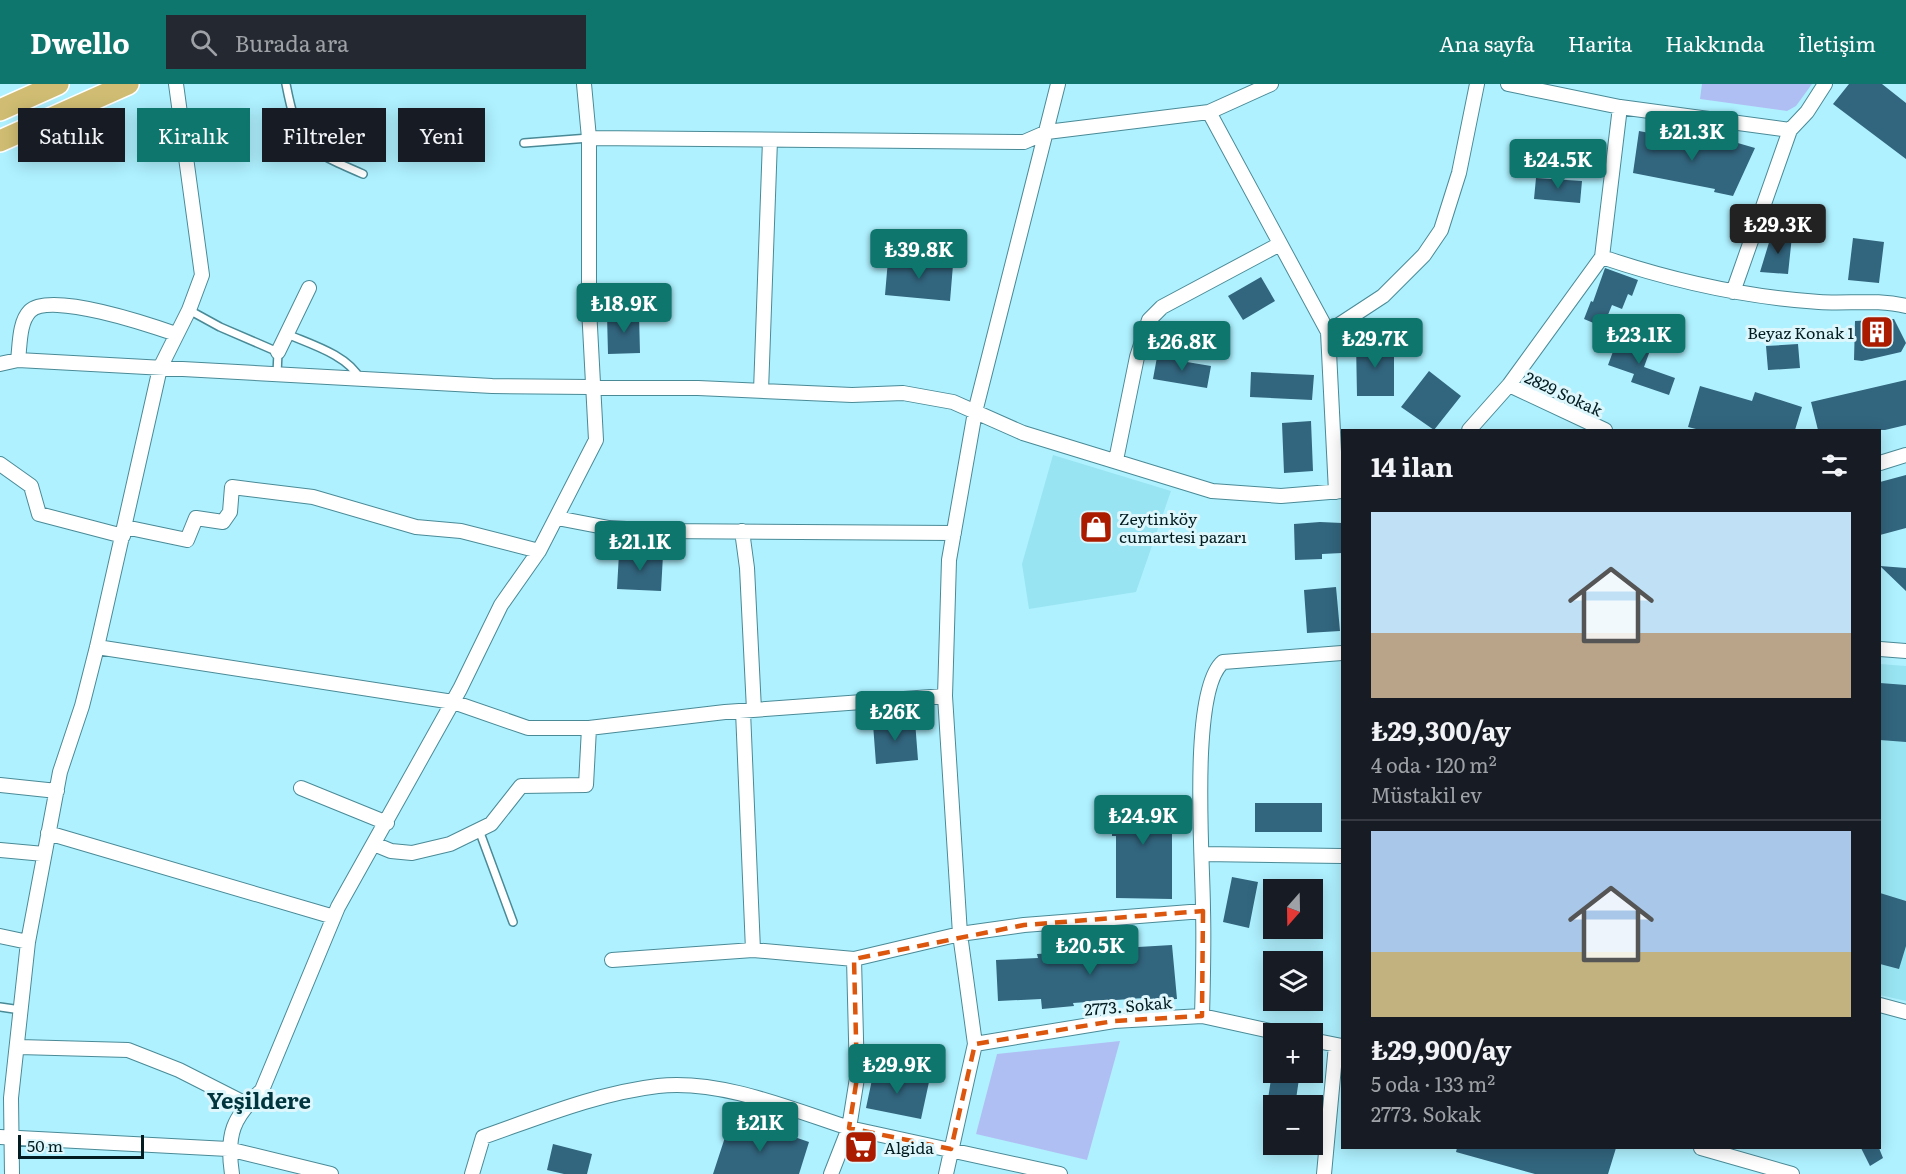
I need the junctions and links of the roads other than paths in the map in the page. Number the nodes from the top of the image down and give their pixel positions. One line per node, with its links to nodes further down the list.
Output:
1 (58, 84): 12 (main road)
2 (128, 84): 18 (main road)
3 (176, 84): 26 (street)
4 (286, 84): 20 (lane)
5 (584, 84): 16 (street)
6 (1058, 84): 15 (street)
7 (1271, 84): 13 (street)
8 (1477, 84): 27 (street)
9 (1508, 84): 11 (street)
10 (1826, 84): 14 (street)
11 (1620, 107): 14 (street); 22 (street)
12 (0, 110)
13 (1209, 112): 15 (street); 21 (street)
14 (1790, 130): 24 (street)
15 (1047, 132): 17 (street); 39 (street)
16 (588, 138): 17 (street); 19 (lane); 37 (street)
17 (770, 140): 38 (street)
18 (0, 141)
19 (524, 143)
20 (363, 174)
21 (1280, 244): 27 (street); 43 (street)
22 (1602, 257): 24 (street); 36 (street)
23 (309, 288): 29 (street)
24 (1734, 292): 25 (street)
25 (1906, 306)
26 (189, 310): 28 (street); 30 (lane)
27 (1328, 332): 46 (street)
28 (176, 334): 31 (street); 33 (street)
29 (287, 334): 30 (street); 35 (lane)
30 (278, 352): 34 (lane)
31 (18, 360): 32 (street); 33 (street)
32 (0, 364)
33 (160, 368): 34 (street); 48 (street)
34 (277, 374): 35 (street)
35 (360, 379): 37 (street)
36 (1509, 385): 40 (street); 41 (street, 2829 Sokak)
37 (593, 388): 38 (street); 47 (street)
38 (761, 391): 39 (street)
39 (975, 412): 43 (street); 50 (street)
40 (1469, 429)
41 (1603, 429)
42 (1906, 455): 44 (street)
43 (1116, 460): 46 (street)
44 (1881, 463)
45 (0, 464): 48 (street)
46 (1339, 492)
47 (557, 518): 49 (street); 51 (street)
48 (124, 531): 51 (street); 52 (street)
49 (742, 531): 50 (street); 58 (street)
50 (954, 533): 56 (street)
51 (539, 550): 57 (street)
52 (97, 647): 57 (street); 62 (street)
53 (1881, 650): 54 (street)
54 (1906, 651)
55 (1341, 653): 69 (street)
56 (945, 696): 58 (street); 74 (street)
57 (453, 702): 59 (street); 63 (street)
58 (748, 711): 59 (street); 77 (street)
59 (589, 728): 64 (street)
60 (0, 785): 62 (street)
61 (301, 788): 63 (street)
62 (57, 792): 65 (street)
63 (387, 823): 66 (street)
64 (479, 830): 66 (street); 73 (lane)
65 (48, 833): 68 (street); 72 (street)
66 (374, 844): 72 (street)
67 (0, 850): 68 (street)
68 (44, 854): 76 (street)
69 (1203, 854): 70 (street); 71 (street)
70 (1341, 856)
71 (1203, 911): 74 (street); 84 (street)
72 (334, 917): 90 (street)
73 (513, 922)
74 (960, 934): 78 (street); 87 (street)
75 (0, 936): 76 (street)
76 (28, 942): 82 (street)
77 (753, 950): 78 (street); 79 (street)
78 (854, 959): 91 (street)
79 (612, 960)
80 (1881, 1005): 83 (street)
81 (0, 1006): 82 (lane)
82 (21, 1010): 89 (street)
83 (1906, 1012)
84 (1202, 1016): 85 (street, 2773. Sokak); 87 (street, 2773. Sokak)
85 (1263, 1029)
86 (1323, 1042): 88 (street)
87 (975, 1044): 94 (street)
88 (1339, 1046): 104 (street)
89 (19, 1047): 90 (street); 92 (street)
90 (246, 1104): 93 (street)
91 (849, 1128): 94 (street); 100 (street); 101 (street)
92 (5, 1138): 93 (street); 97 (street)
93 (228, 1149): 98 (street); 99 (street)
94 (951, 1149): 102 (street); 103 (street)
95 (1703, 1149): 96 (street)
96 (1750, 1168): 105 (street)
97 (12, 1174)
98 (232, 1174)
99 (331, 1174)
100 (472, 1174)
101 (831, 1174)
102 (946, 1174)
103 (1060, 1174)
104 (1324, 1174)
105 (1792, 1174)

